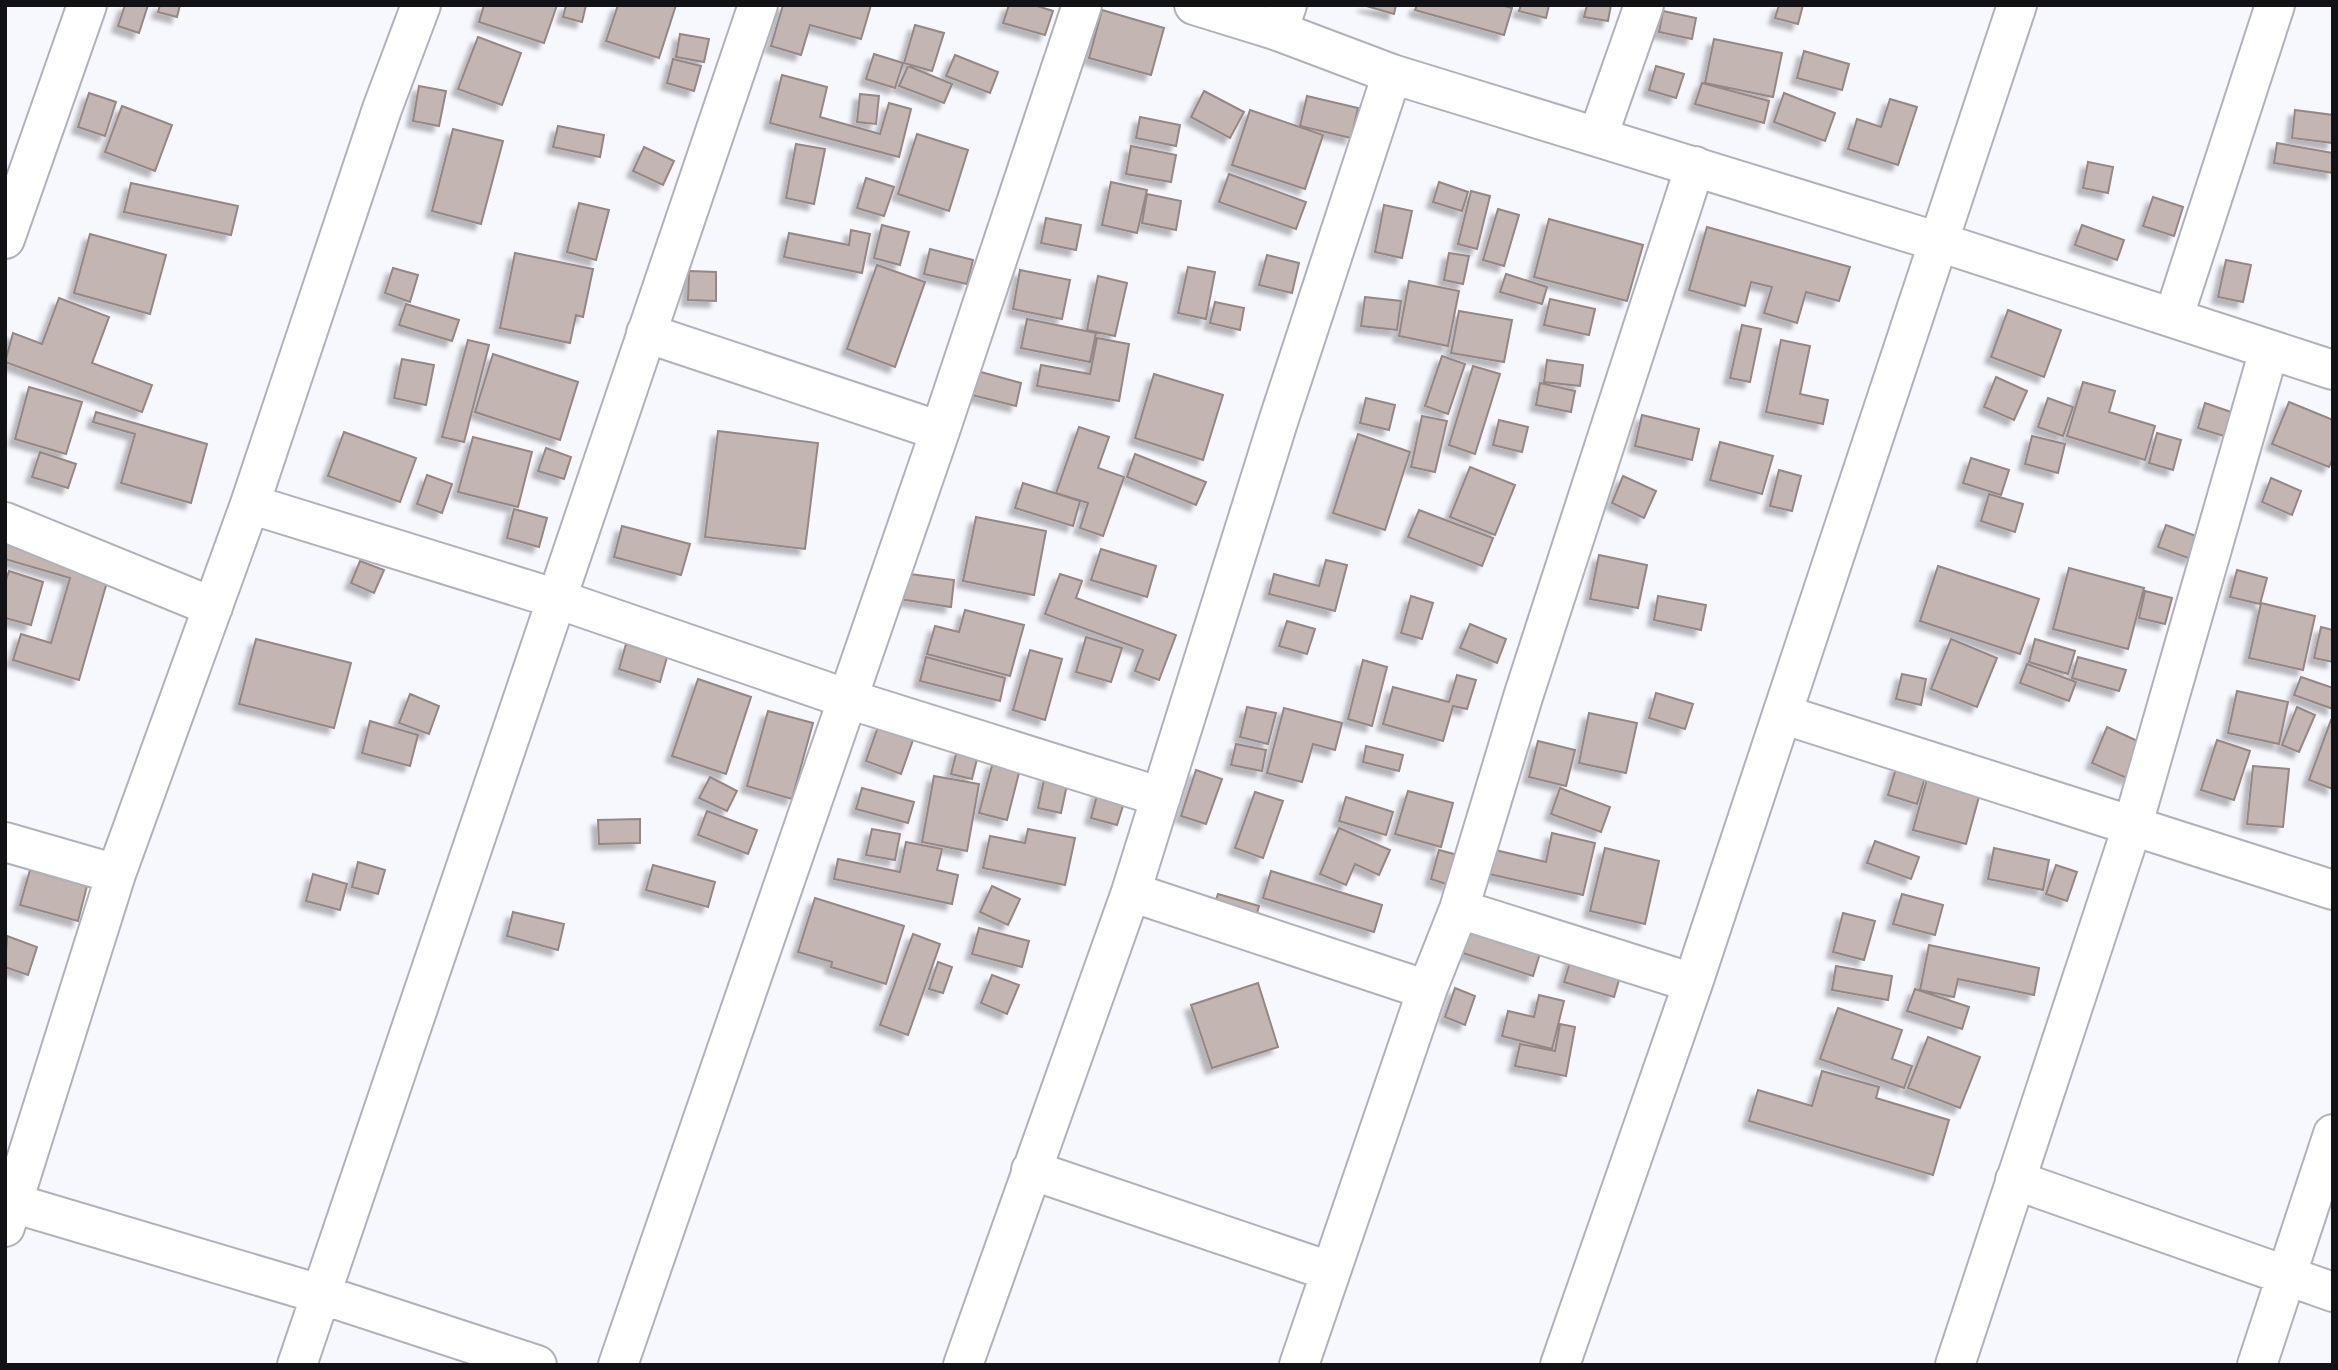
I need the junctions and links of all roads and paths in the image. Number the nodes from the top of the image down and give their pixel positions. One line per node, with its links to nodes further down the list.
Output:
1 (87, 5): 13 (street)
2 (421, 5): 20 (street)
3 (758, 5): 16 (street)
4 (1082, 5): 19 (street)
5 (1195, 5): 9 (street)
6 (1644, 5): 11 (street)
7 (2017, 5): 14 (street)
8 (2275, 5): 15 (street)
9 (1282, 18): 10 (street)
10 (1392, 74): 11 (street); 26 (street)
11 (1598, 136): 12 (street)
12 (1695, 166): 14 (street); 32 (street)
13 (5, 239)
14 (1939, 242): 15 (street); 25 (street)
15 (2174, 316): 17 (street)
16 (646, 333): 19 (street); 22 (street)
17 (2269, 350): 18 (street); 27 (street)
18 (2333, 370)
19 (940, 431): 24 (street)
20 (250, 504): 22 (street); 23 (street)
21 (5, 522): 23 (street)
22 (557, 599): 24 (street); 42 (street)
23 (214, 607): 29 (street)
24 (848, 699): 26 (street); 45 (street)
25 (1782, 714): 27 (street); 33 (street)
26 (1161, 797): 31 (street)
27 (2133, 824): 30 (street); 37 (street)
28 (5, 842): 29 (street)
29 (116, 874): 38 (street)
30 (2333, 890)
31 (1131, 892): 34 (street); 36 (street)
32 (1458, 909): 33 (street); 34 (street)
33 (1693, 983): 48 (street)
34 (1427, 990): 39 (street)
35 (2333, 1134): 40 (street)
36 (1031, 1170): 39 (street); 46 (street)
37 (2015, 1180): 40 (street); 49 (street)
38 (9, 1215): 42 (street)
39 (1329, 1271): 47 (street)
40 (2286, 1276): 41 (street); 50 (street)
41 (2333, 1292)
42 (323, 1295): 43 (street); 44 (street)
43 (297, 1365)
44 (537, 1365)
45 (618, 1365)
46 (963, 1365)
47 (1299, 1365)
48 (1560, 1365)
49 (1955, 1365)
50 (2257, 1365)

